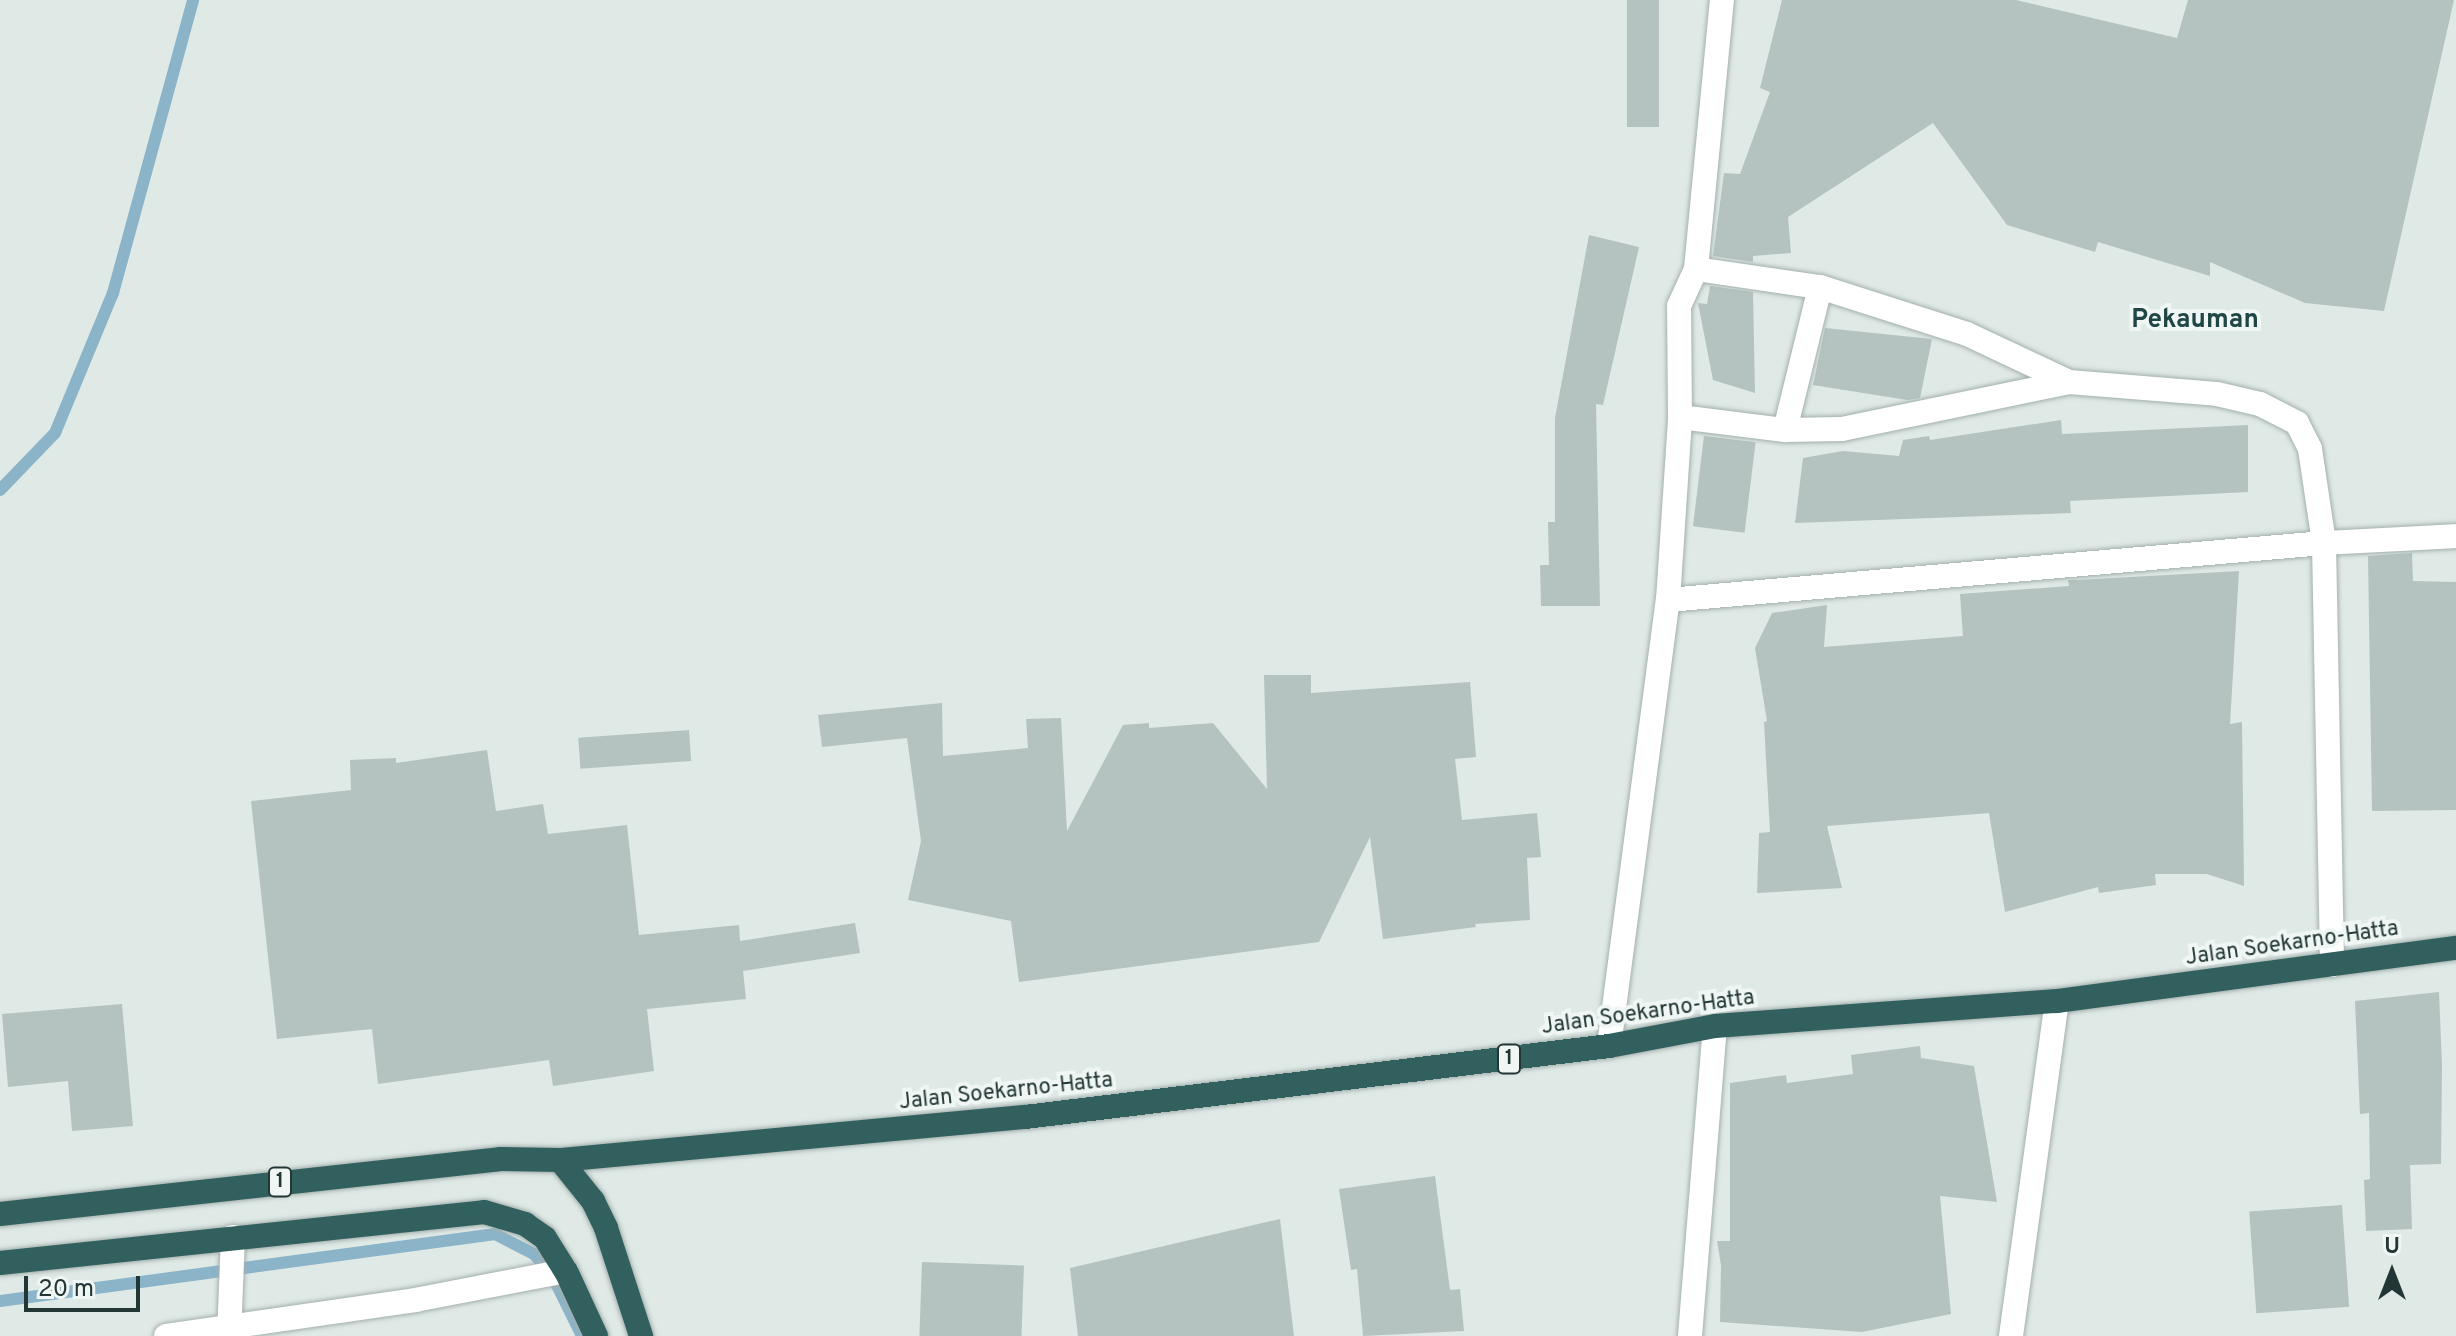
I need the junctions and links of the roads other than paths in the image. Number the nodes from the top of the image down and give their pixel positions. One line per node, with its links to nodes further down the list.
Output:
1 (1722, 0): 2 (street)
2 (1696, 269): 3 (street); 5 (street)
3 (1820, 287): 4 (street); 6 (street)
4 (2069, 382): 6 (street); 8 (street)
5 (1680, 417): 6 (street); 9 (street)
6 (1785, 430)
7 (2456, 536): 8 (street)
8 (2324, 543): 9 (street); 11 (street)
9 (1668, 600): 14 (street)
10 (2456, 948): 11 (highway, Jalan Soekarno-Hatta / 1)
11 (2332, 965): 12 (highway, Jalan Soekarno-Hatta / 1)
12 (2057, 1001): 13 (highway, Jalan Soekarno-Hatta / 1); 25 (street)
13 (1715, 1026): 14 (highway, Jalan Soekarno-Hatta / 1); 24 (street)
14 (1609, 1046): 15 (highway, Jalan Soekarno-Hatta / 1)
15 (560, 1160): 16 (highway, 1); 23 (highway)
16 (0, 1214)
17 (232, 1247): 18 (highway, 1); 19 (highway, 1); 20 (street)
18 (0, 1263)
19 (566, 1271): 20 (street); 22 (highway, 1)
20 (229, 1331): 21 (street)
21 (166, 1336)
22 (596, 1336)
23 (641, 1336)
24 (1690, 1336)
25 (2011, 1336)

